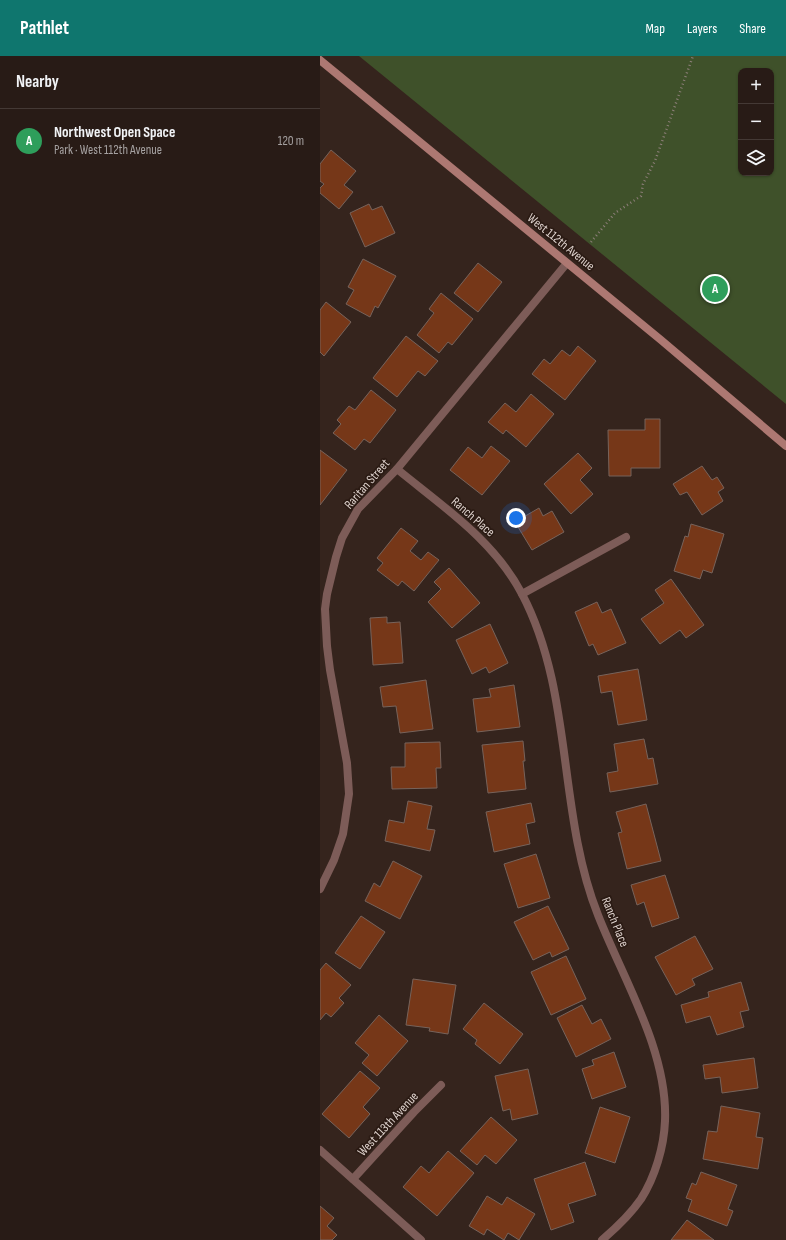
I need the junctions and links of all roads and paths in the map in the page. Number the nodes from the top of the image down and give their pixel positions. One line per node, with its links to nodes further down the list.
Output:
1 (693, 56): 3 (path)
2 (320, 60): 4 (main road, West 112th Avenue)
3 (591, 242)
4 (568, 263): 5 (main road, West 112th Avenue); 6 (street, Raritan Street)
5 (786, 446)
6 (396, 469): 8 (street, Ranch Place); 9 (street, Raritan Street)
7 (626, 537): 8 (street)
8 (522, 594): 14 (street, Ranch Place)
9 (320, 889)
10 (441, 1085): 12 (street, West 113th Avenue)
11 (320, 1150): 12 (street)
12 (353, 1179): 13 (street)
13 (421, 1240)
14 (602, 1240)

